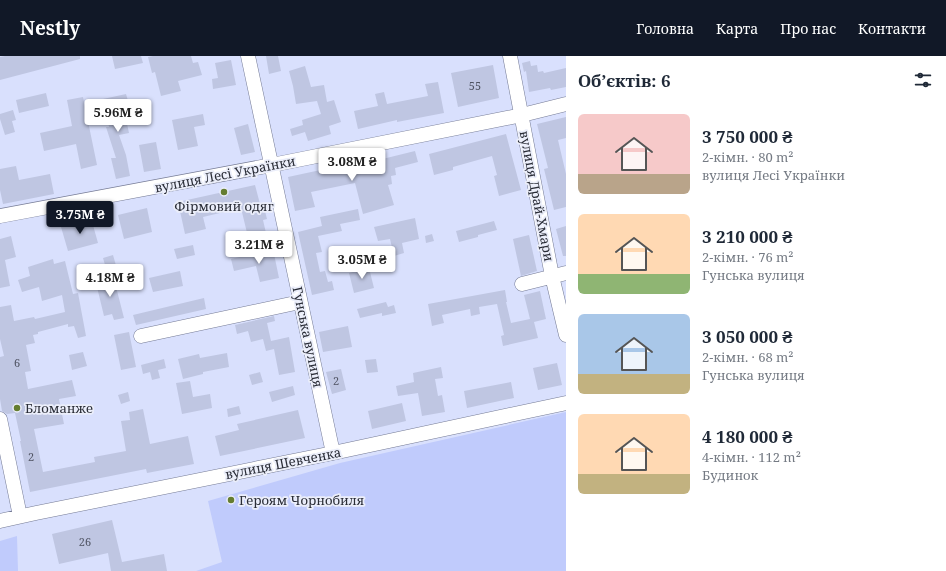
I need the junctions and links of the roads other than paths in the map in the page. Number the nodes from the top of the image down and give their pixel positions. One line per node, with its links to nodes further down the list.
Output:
1 (248, 56): 5 (street, Гунська вулиця)
2 (510, 56): 4 (street, вулиця Драй-Хмари)
3 (566, 104): 4 (street, вулиця Лесі Українки)
4 (522, 115): 5 (street, вулиця Лесі Українки); 8 (street, вулиця Драй-Хмари)
5 (272, 165): 6 (street, вулиця Лесі Українки); 10 (street, Гунська вулиця)
6 (0, 216)
7 (566, 273): 8 (street)
8 (552, 276): 9 (street); 11 (street, вулиця Драй-Хмари)
9 (522, 284)
10 (300, 302): 12 (street); 15 (street, Гунська вулиця)
11 (566, 335)
12 (141, 336)
13 (566, 403): 15 (street, вулиця Шевченка)
14 (0, 419): 16 (street)
15 (333, 453): 16 (street, вулиця Шевченка)
16 (20, 516): 17 (street, вулиця Шевченка)
17 (0, 521)

